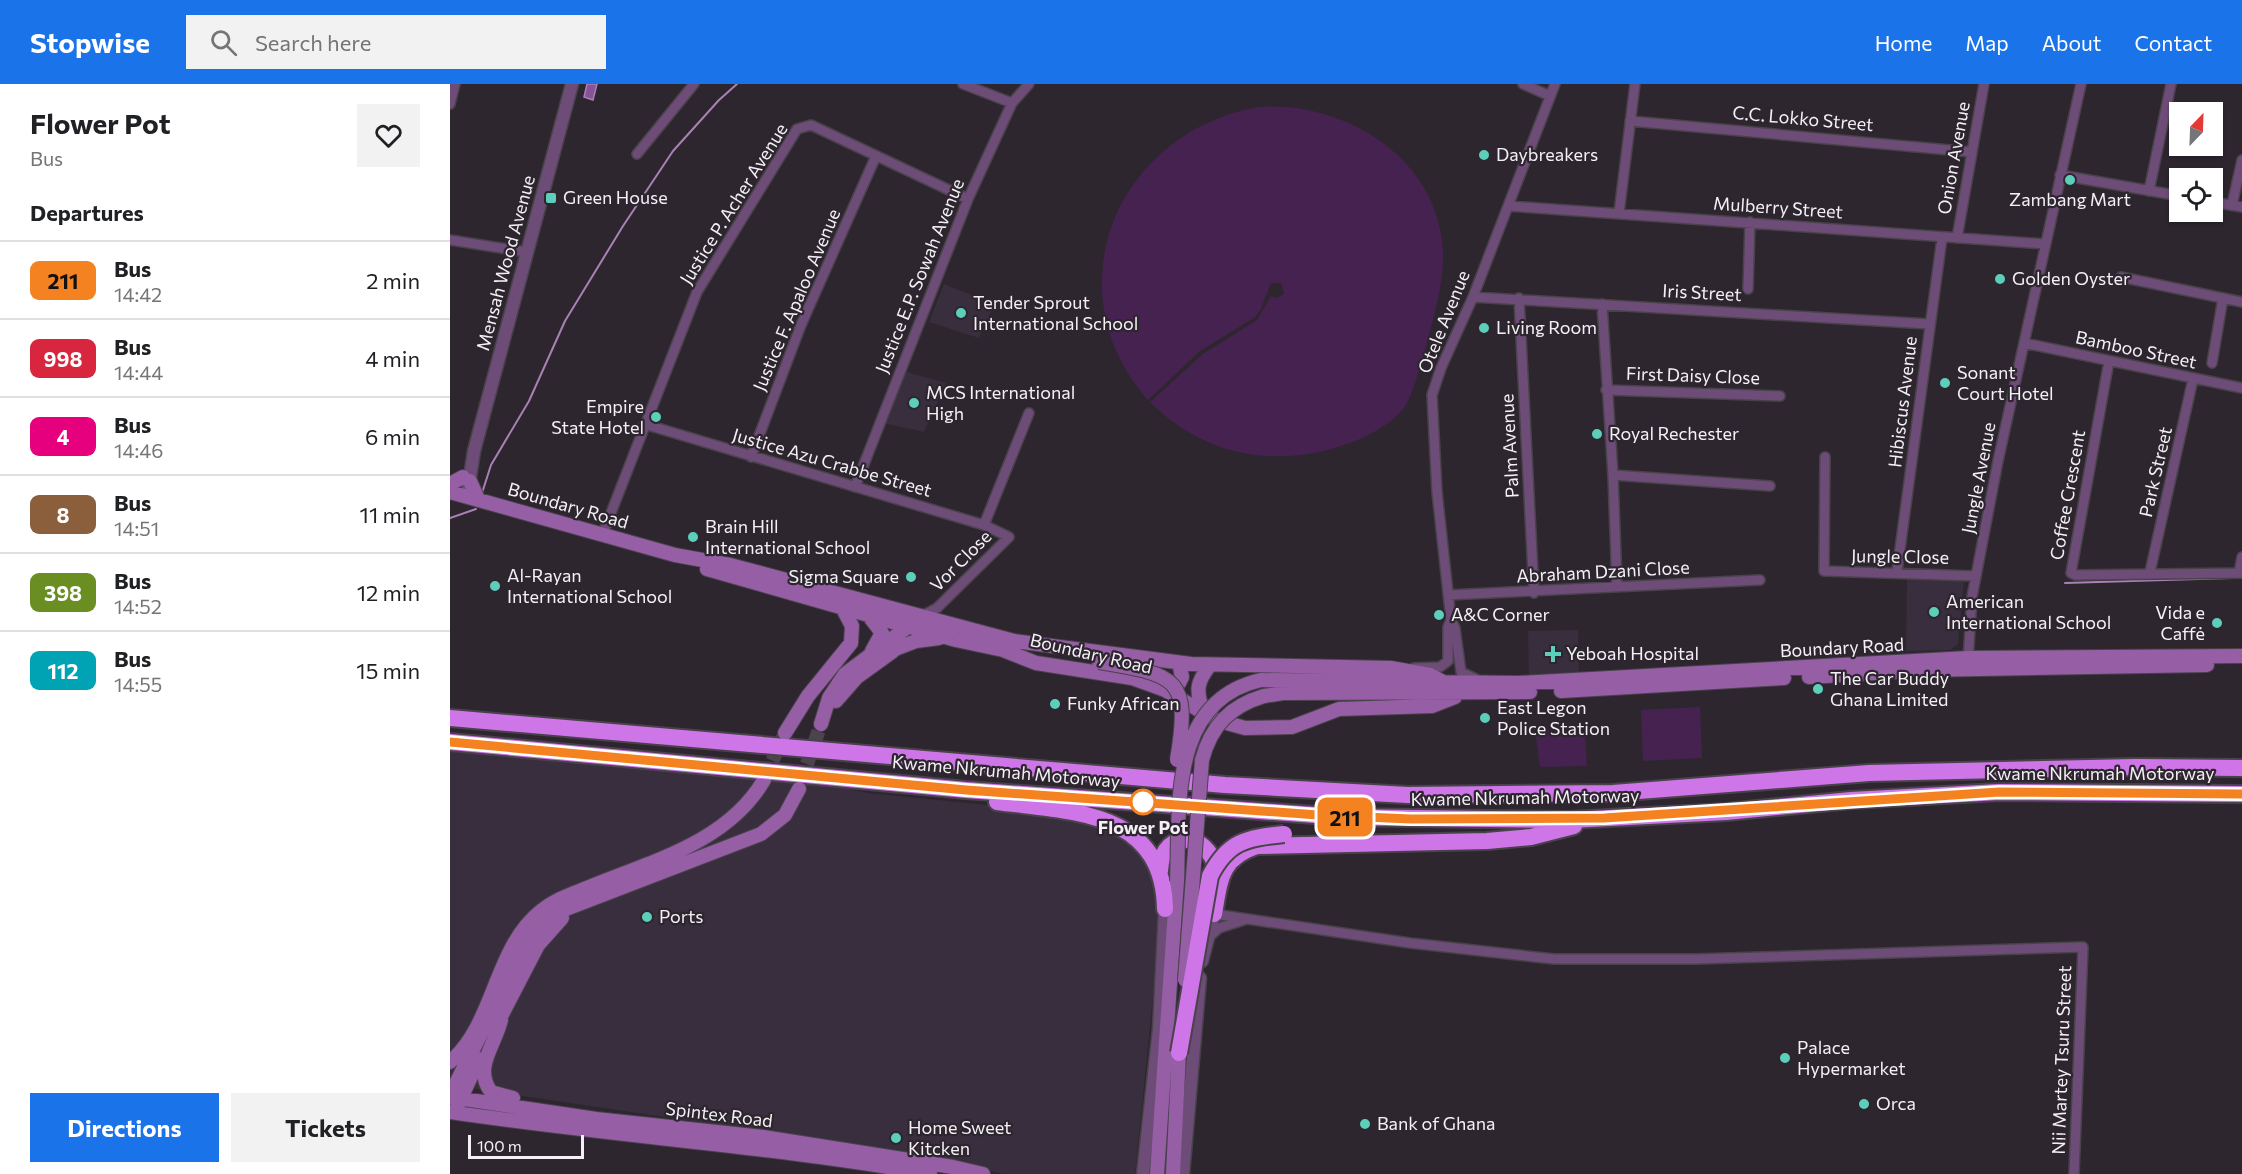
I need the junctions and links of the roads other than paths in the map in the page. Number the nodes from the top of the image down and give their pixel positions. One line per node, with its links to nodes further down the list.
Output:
1 (455, 84): 14 (street)
2 (572, 84): 32 (street, Mensah Wood Avenue)
3 (694, 84): 17 (street)
4 (963, 84): 13 (street)
5 (1029, 84): 13 (street, Justice E.P. Sowah Avenue)
6 (1523, 84): 12 (street)
7 (1555, 84): 12 (street, Otele Avenue)
8 (1635, 84): 15 (street)
9 (1984, 84): 16 (street, Onion Avenue)
10 (2081, 84): 20 (street, Jungle Avenue)
11 (2171, 84): 21 (street)
12 (1550, 96): 24 (street, Otele Avenue)
13 (1012, 103): 23 (street, Justice E.P. Sowah Avenue)
14 (450, 104)
15 (1630, 121): 16 (street, C.C. Lokko Street); 26 (street)
16 (1972, 152): 29 (street, Onion Avenue)
17 (637, 154)
18 (876, 156): 23 (street, Justice P. Acher Avenue); 49 (street, Justice P. Acher Avenue); 50 (street, Justice F. Apaloo Avenue)
19 (2242, 160): 25 (street)
20 (2060, 175): 21 (street); 31 (street, Jungle Avenue)
21 (2149, 191): 22 (street)
22 (2169, 194)
23 (968, 199): 55 (street, Justice E.P. Sowah Avenue)
24 (1508, 206): 26 (street, Mulberry Street); 35 (street, Otele Avenue)
25 (2237, 206)
26 (1619, 213): 27 (street, Mulberry Street)
27 (1750, 222): 28 (street, Mulberry Street); 34 (street)
28 (1942, 238): 29 (street, Mulberry Street); 40 (street, Hibiscus Avenue)
29 (1957, 238): 31 (street, Mulberry Street)
30 (450, 240): 32 (street)
31 (2045, 244): 41 (street, Jungle Avenue)
32 (526, 252): 53 (street, Mensah Wood Avenue)
33 (2121, 277): 37 (street)
34 (1748, 289)
35 (1473, 297): 36 (street, Iris Street); 69 (street, Otele Avenue)
36 (1519, 298): 39 (street, Iris Street); 68 (street, Palm Avenue)
37 (2223, 298): 38 (street); 43 (street)
38 (2242, 302)
39 (1602, 304): 40 (street, Iris Street); 46 (street)
40 (1929, 324): 62 (street, Hibiscus Avenue)
41 (2024, 343): 42 (street, Bamboo Street); 65 (street, Jungle Avenue)
42 (2109, 361): 44 (street, Bamboo Street); 63 (street, Coffee Crescent)
43 (2212, 363)
44 (2193, 379): 45 (street, Bamboo Street); 63 (street, Park Street)
45 (2242, 388)
46 (1606, 390): 47 (street, First Daisy Close); 52 (street)
47 (1780, 396)
48 (1029, 413): 57 (street)
49 (644, 424): 50 (street, Justice Azu Crabbe Street); 58 (street, Justice P. Acher Avenue)
50 (751, 457): 55 (street, Justice Azu Crabbe Street)
51 (1825, 457): 62 (street, Jungle Close)
52 (1613, 475): 54 (street); 67 (street)
53 (467, 479): 56 (main road); 56 (main road)
54 (1770, 486)
55 (855, 487): 57 (street, Justice Azu Crabbe Street)
56 (461, 493): 58 (main road, Boundary Road)
57 (984, 525): 59 (street, Justice Azu Crabbe Street)
58 (602, 536): 60 (main road, Boundary Road)
59 (1009, 537): 72 (street, Vor Close)
60 (675, 555): 70 (main road, Boundary Road); 72 (main road, Boundary Road)
61 (2242, 557): 64 (street)
62 (1897, 572): 65 (street, Jungle Close)
63 (2150, 572): 64 (street, Coffee Crescent)
64 (2240, 573)
65 (1976, 576): 80 (street, Jungle Avenue)
66 (1760, 580): 67 (street, Abraham Dzani Close)
67 (1617, 587): 68 (street, Abraham Dzani Close)
68 (1534, 593): 69 (street, Abraham Dzani Close)
69 (1448, 596): 73 (street, Otele Avenue)
70 (842, 607): 71 (main road, Boundary Road); 90 (main road)
71 (864, 613): 72 (main road, Boundary Road); 77 (main road)
72 (924, 620): 74 (main road, Boundary Road); 75 (main road); 77 (main road); 79 (main road, Boundary Road)
73 (1451, 620): 83 (street, Otele Avenue); 85 (street, Otele Avenue)
74 (945, 637): 75 (main road); 76 (main road, Boundary Road)
75 (895, 649): 77 (main road)
76 (1003, 651): 86 (main road, Boundary Road); 94 (main road, bridge)
77 (868, 656)
78 (2242, 656): 80 (main road, Boundary Road)
79 (1179, 663): 81 (main road, Boundary Road); 86 (main road)
80 (1968, 664): 82 (main road, Boundary Road); 85 (main road, Boundary Road); 87 (main road, Boundary Road)
81 (1210, 665): 83 (main road, Boundary Road); 88 (main road)
82 (2242, 665)
83 (1391, 668): 84 (main road, Boundary Road)
84 (1445, 683): 85 (main road, Boundary Road); 94 (main road, Boundary Road, bridge)
85 (1490, 684)
86 (1165, 690): 88 (main road, Boundary Road)
87 (1462, 693): 88 (main road, Boundary Road); 110 (main road, Boundary Road, bridge)
88 (1203, 712)
89 (450, 718): 92 (highway, Kwame Nkrumah Motorway)
90 (786, 733)
91 (450, 742): 93 (highway, Kwame Nkrumah Motorway)
92 (2242, 768)
93 (815, 776): 98 (highway, Kwame Nkrumah Motorway); 100 (highway)
94 (1181, 778): 117 (main road, bridge)
95 (764, 780): 101 (main road)
96 (799, 789): 102 (main road)
97 (2242, 794): 98 (highway, Kwame Nkrumah Motorway)
98 (1604, 818): 99 (highway)
99 (1445, 842): 103 (highway); 110 (highway, bridge)
100 (1160, 871): 103 (highway); 105 (highway)
101 (618, 876): 102 (main road); 111 (main road)
102 (637, 882): 104 (main road)
103 (1217, 894): 106 (highway)
104 (580, 904): 109 (main road); 112 (main road)
105 (1165, 909): 116 (street)
106 (1214, 914): 107 (street); 108 (street)
107 (1252, 919): 108 (street); 120 (street, Nii Martey Tsuru Street)
108 (1209, 937): 119 (street)
109 (501, 1020): 112 (main road); 113 (main road)
110 (1179, 1053): 118 (main road, Boundary Road)
111 (450, 1062)
112 (453, 1103): 113 (main road, Spintex Road); 114 (main road, Spintex Road)
113 (665, 1126): 115 (main road, Spintex Road)
114 (930, 1174)
115 (983, 1174)
116 (1143, 1174)
117 (1157, 1174)
118 (1173, 1174)
119 (1183, 1174)
120 (2074, 1174)

